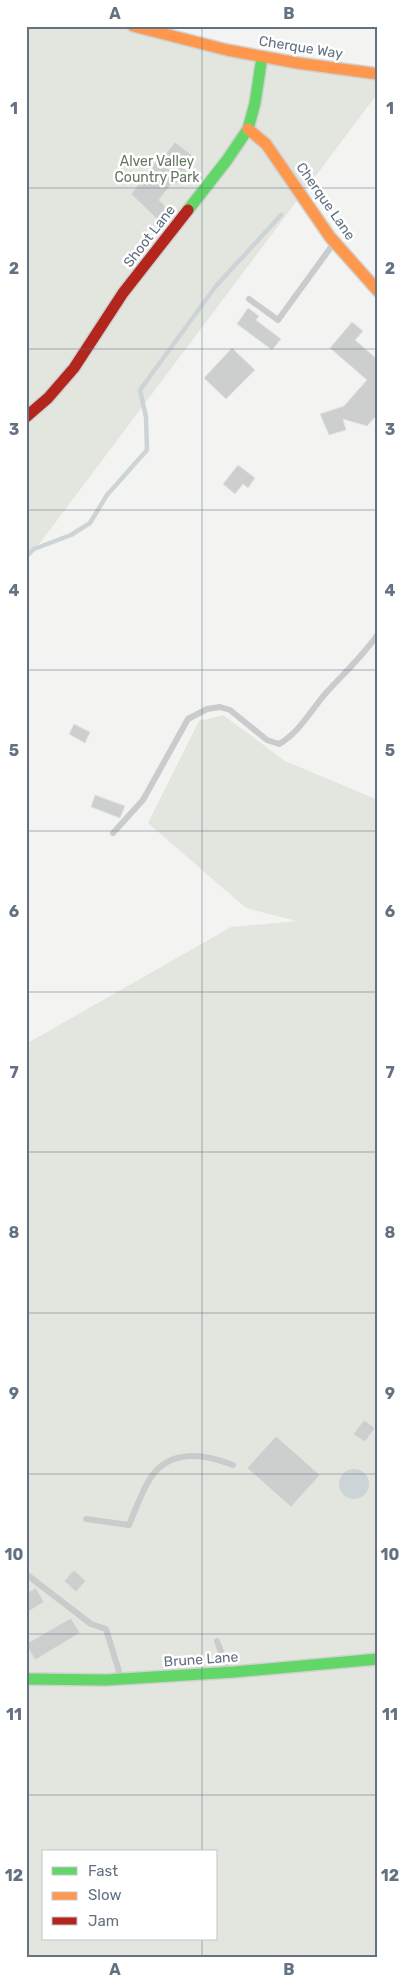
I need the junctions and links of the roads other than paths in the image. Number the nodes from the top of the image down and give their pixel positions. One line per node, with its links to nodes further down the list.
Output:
1 (133, 26): 2 (street, Cherque Way)
2 (262, 56): 3 (street, Cherque Way); 4 (street, Shoot Lane)
3 (378, 74)
4 (248, 129): 5 (street, Cherque Lane); 8 (street, Shoot Lane)
5 (334, 242): 6 (street, Cherque Lane); 7 (lane)
6 (378, 291)
7 (249, 299)
8 (26, 416)
9 (378, 634): 10 (lane)
10 (113, 833)
11 (233, 1465): 12 (lane)
12 (86, 1519)
13 (26, 1574): 18 (lane)
14 (217, 1641): 16 (lane)
15 (378, 1659): 16 (street, Brune Lane)
16 (229, 1672): 18 (street, Brune Lane)
17 (26, 1679): 18 (street, Brune Lane)
18 (121, 1679)

